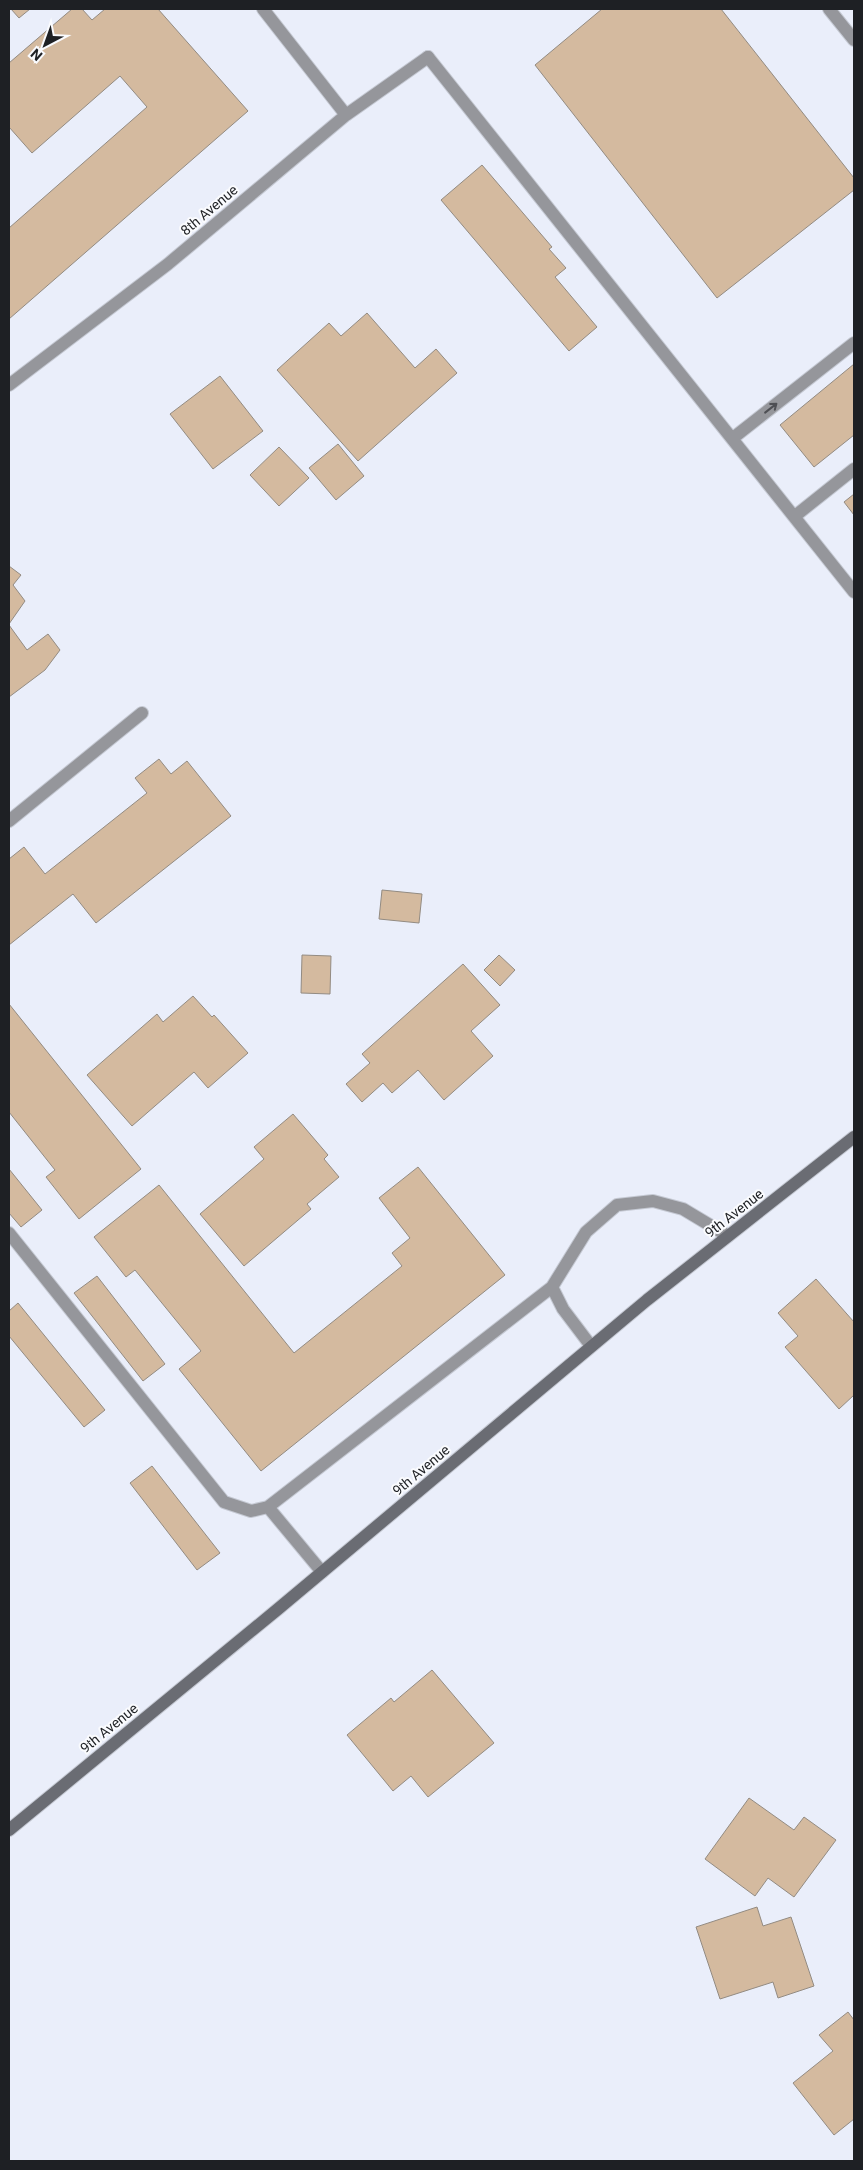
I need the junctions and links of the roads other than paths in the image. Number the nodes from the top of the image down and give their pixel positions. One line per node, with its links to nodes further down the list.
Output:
1 (263, 9): 4 (street)
2 (829, 9): 3 (street)
3 (854, 40)
4 (346, 115): 6 (street, 8th Avenue); 7 (street, 8th Avenue)
5 (854, 344): 7 (street, one-way to 5)
6 (9, 385)
7 (733, 438): 9 (street)
8 (854, 469): 9 (street)
9 (795, 516): 10 (street)
10 (854, 590)
11 (142, 713): 12 (street)
12 (9, 820)
13 (854, 1137): 15 (street, 9th Avenue)
14 (9, 1233): 18 (street)
15 (728, 1236): 16 (street); 17 (street, 9th Avenue)
16 (552, 1286): 17 (street); 18 (street)
17 (592, 1346): 19 (street, 9th Avenue)
18 (268, 1507): 19 (street)
19 (322, 1572): 20 (street, 9th Avenue)
20 (9, 1830)

